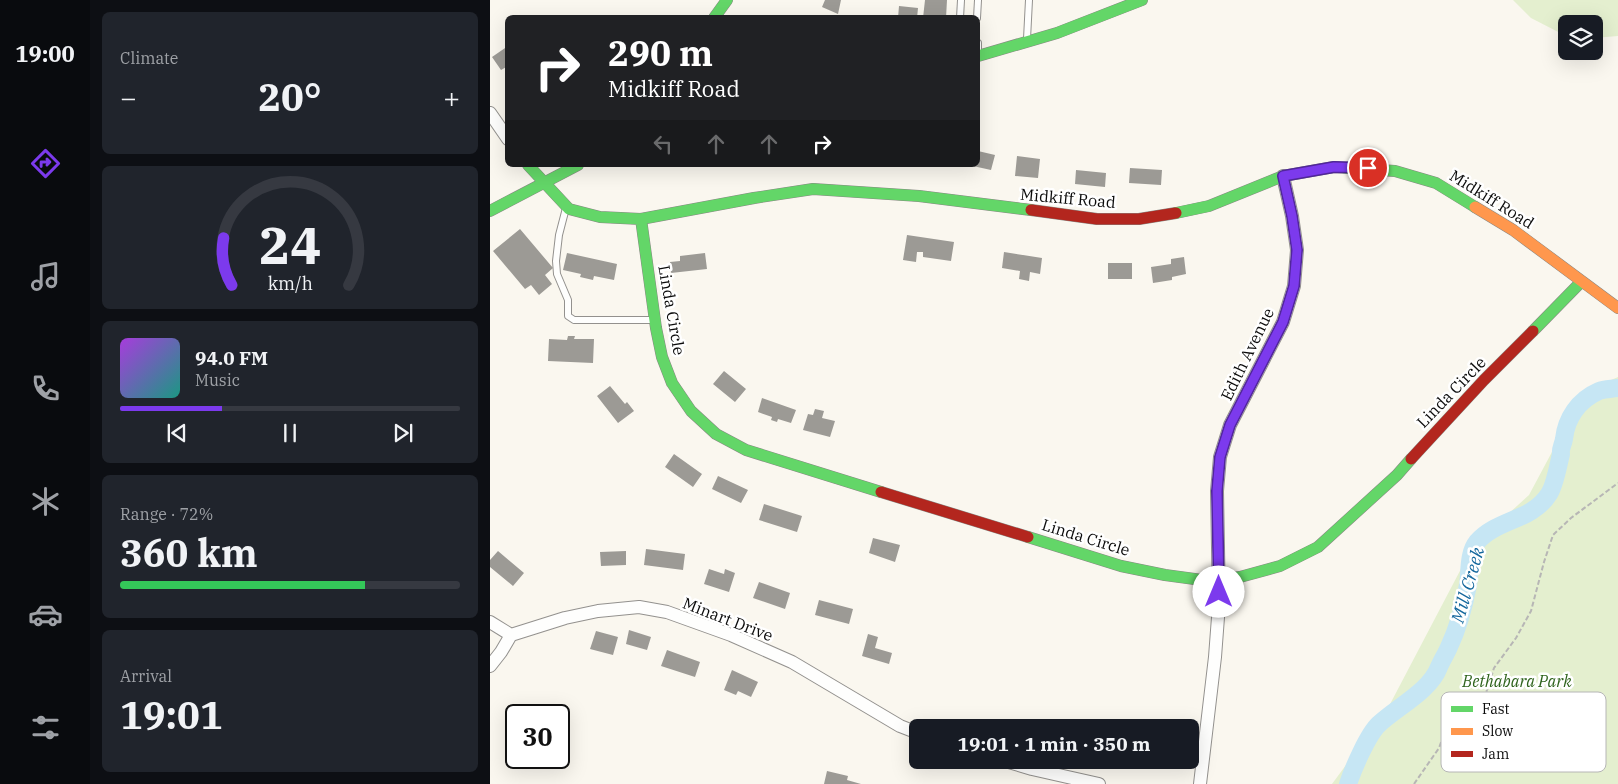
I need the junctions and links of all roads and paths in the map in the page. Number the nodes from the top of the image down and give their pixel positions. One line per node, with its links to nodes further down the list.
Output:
1 (727, 0): 6 (street)
2 (961, 0): 7 (lane)
3 (978, 0): 8 (lane)
4 (1030, 0): 9 (lane)
5 (1142, 0): 9 (street)
6 (716, 15)
7 (960, 15)
8 (977, 15)
9 (1027, 42): 10 (street)
10 (980, 55)
11 (490, 113): 12 (street)
12 (505, 135)
13 (530, 167): 16 (street, Midkiff Road)
14 (574, 167): 16 (street)
15 (1283, 176): 19 (street, Midkiff Road); 20 (street, Midkiff Road); 24 (street, Edith Avenue)
16 (543, 182): 17 (street, Midkiff Road); 18 (street)
17 (567, 206): 19 (street, Midkiff Road); 22 (lane)
18 (490, 210)
19 (641, 219): 22 (street, Linda Circle)
20 (1581, 282): 21 (street, Midkiff Road); 24 (street, Linda Circle)
21 (1618, 308)
22 (655, 320): 24 (street, Linda Circle)
23 (1618, 483): 28 (path)
24 (1219, 580): 33 (street, Edith Avenue)
25 (490, 622): 26 (street)
26 (511, 635): 27 (street); 29 (street, Minart Drive)
27 (490, 666)
28 (1487, 692)
29 (909, 730)
30 (1441, 743): 34 (path)
31 (1029, 769): 32 (street)
32 (1099, 784)
33 (1200, 784)
34 (1414, 784)

